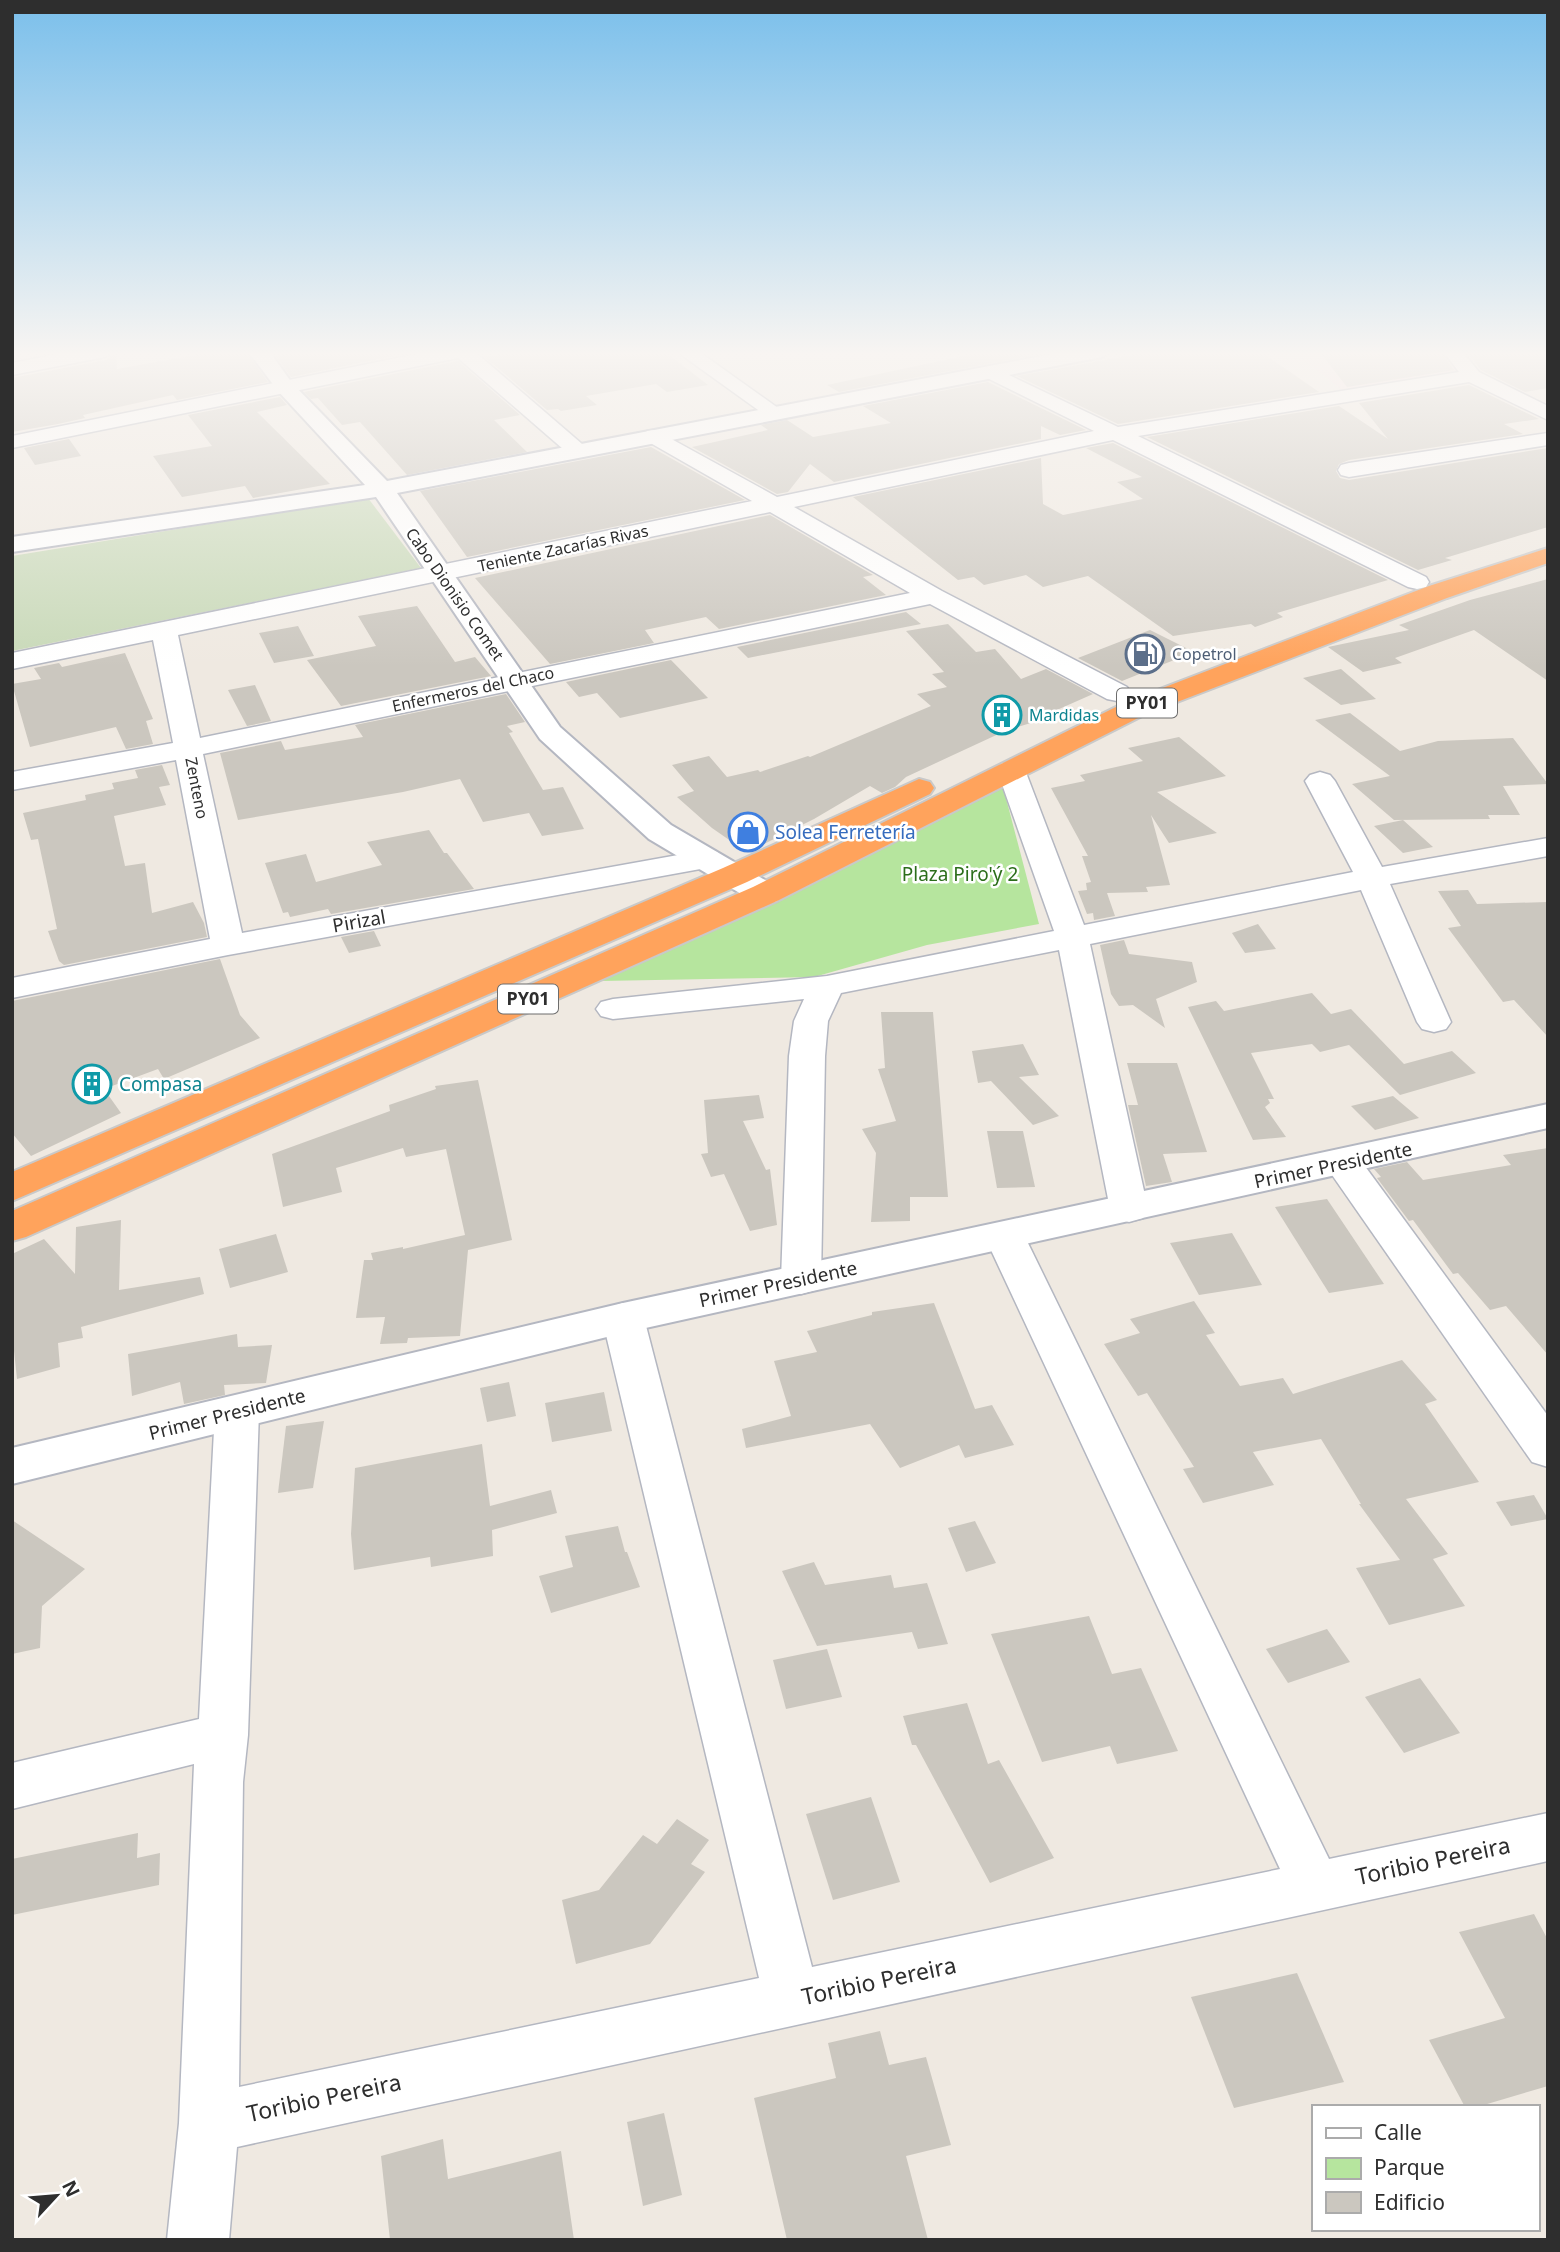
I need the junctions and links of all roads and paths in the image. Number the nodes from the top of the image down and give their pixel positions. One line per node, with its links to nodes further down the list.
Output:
1 (351, 456): 8 (street, Cabo Dionisio Comet)
2 (547, 456): 8 (street)
3 (690, 456): 9 (street)
4 (1008, 456): 9 (street, Teniente Zacarías Rivas)
5 (1158, 456): 14 (street)
6 (1438, 456): 7 (street)
7 (1349, 470)
8 (382, 489): 11 (street); 13 (street, Cabo Dionisio Comet)
9 (775, 505): 13 (street, Teniente Zacarías Rivas); 15 (street)
10 (1548, 537): 14 (highway, PY01)
11 (12, 545)
12 (1548, 555): 21 (highway, PY01)
13 (441, 573): 16 (street, Teniente Zacarías Rivas); 18 (street, Cabo Dionisio Comet)
14 (1417, 582): 19 (highway, PY01)
15 (933, 596): 18 (street, Enfermeros del Chaco); 19 (street)
16 (164, 631): 17 (street, Teniente Zacarías Rivas); 20 (street, Zenteno)
17 (12, 662)
18 (514, 680): 20 (street, Enfermeros del Chaco); 25 (street, Cabo Dionisio Comet)
19 (1117, 693): 25 (highway, PY01)
20 (189, 749): 22 (street, Enfermeros del Chaco); 29 (street, Zenteno)
21 (1011, 770): 27 (highway, PY01); 28 (street)
22 (12, 781)
23 (1320, 781): 26 (street)
24 (1548, 847): 26 (street)
25 (715, 864): 27 (street, Cabo Dionisio Comet); 29 (street, Pirizal); 34 (highway, PY01)
26 (1372, 878): 28 (street); 33 (street)
27 (765, 894): 34 (highway, PY01)
28 (1073, 938): 30 (street); 38 (street)
29 (228, 945): 31 (street, Pirizal)
30 (827, 986): 32 (street); 41 (street)
31 (12, 988)
32 (613, 1009)
33 (1434, 1022)
34 (279, 1091): 37 (highway, PY01); 39 (highway, PY01)
35 (1548, 1116): 36 (street, Primer Presidente)
36 (1343, 1163): 38 (street, Primer Presidente); 44 (street)
37 (12, 1188)
38 (1129, 1209): 40 (street, Primer Presidente)
39 (12, 1227)
40 (1004, 1235): 41 (street, Primer Presidente); 49 (street)
41 (801, 1280): 42 (street, Primer Presidente)
42 (623, 1318): 43 (street, Primer Presidente); 50 (street)
43 (237, 1412): 45 (street, Primer Presidente); 46 (street)
44 (1548, 1450)
45 (12, 1466)
46 (223, 1735): 47 (street); 51 (street)
47 (12, 1786)
48 (1548, 1837): 49 (street, Toribio Pereira)
49 (1315, 1886): 50 (street, Toribio Pereira)
50 (792, 1999): 51 (street, Toribio Pereira)
51 (209, 2123): 52 (street)
52 (198, 2240)

